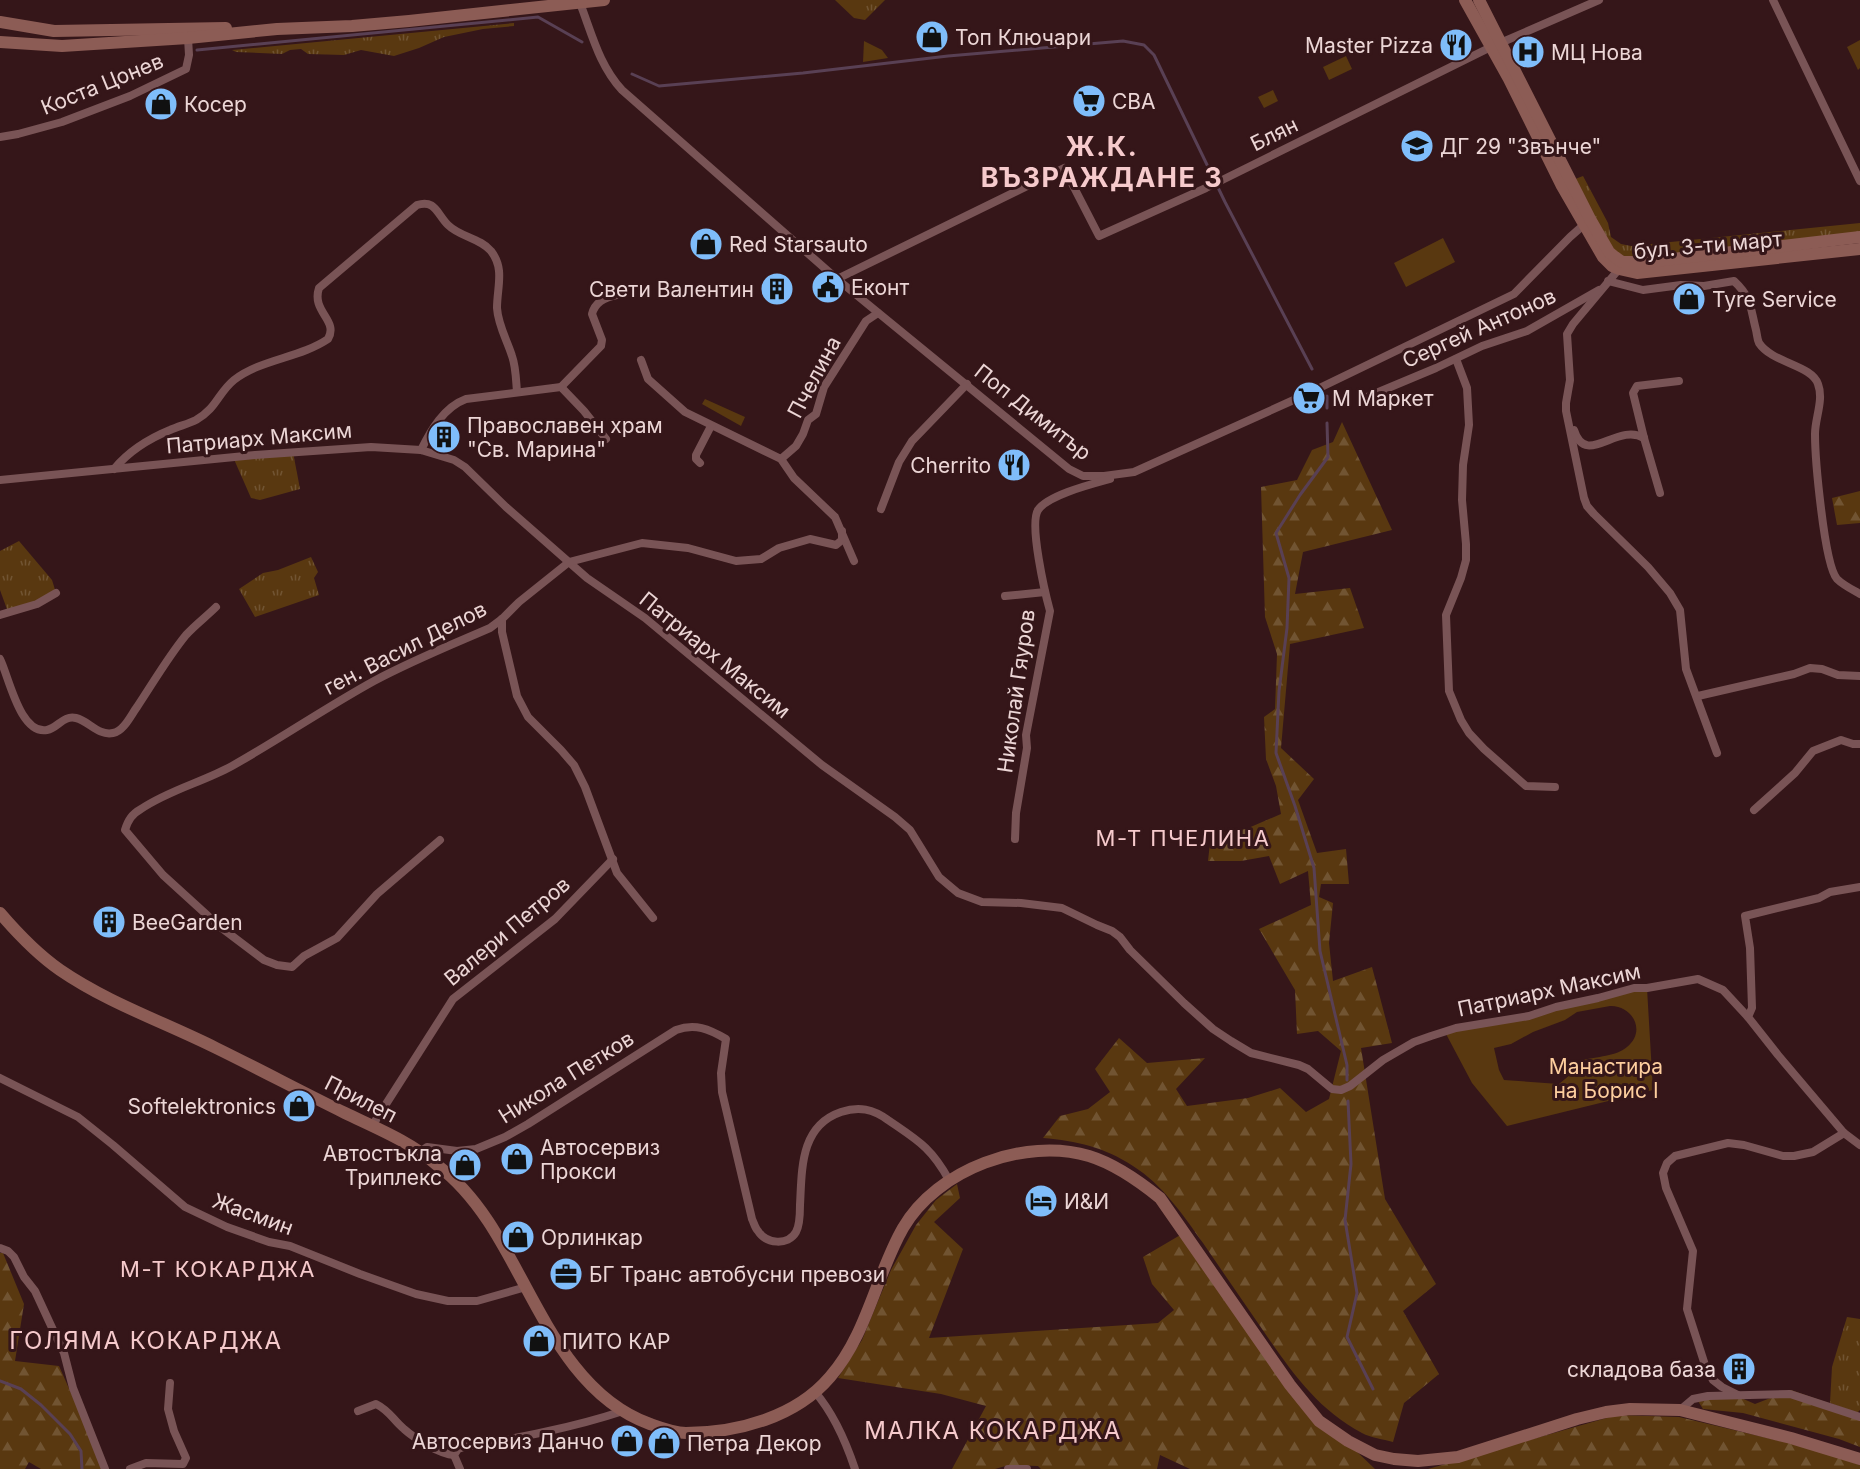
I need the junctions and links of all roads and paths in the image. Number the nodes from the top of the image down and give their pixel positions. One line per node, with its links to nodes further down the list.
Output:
1 (604, 0): 6 (street)
2 (1465, 0): 11 (street, бул. 3-ти март)
3 (1479, 0): 11 (street, бул. 3-ти март)
4 (1599, 0): 11 (street, Блян)
5 (1773, 0): 13 (street)
6 (580, 3): 8 (street); 18 (street, Поп Димитър)
7 (0, 22): 8 (street)
8 (264, 30): 10 (street)
9 (0, 42): 10 (street)
10 (189, 42): 12 (street, Коста Цонев)
11 (1496, 45): 14 (street, бул. 3-ти март); 18 (street, Блян)
12 (0, 137)
13 (1860, 181)
14 (1587, 222): 17 (street, бул. 3-ти март); 38 (street, Поп Димитър)
15 (1860, 237): 17 (street, бул. 3-ти март)
16 (1860, 249): 17 (street, бул. 3-ти март)
17 (1621, 266): 19 (street)
18 (837, 279): 22 (street, Поп Димитър)
19 (1608, 281): 20 (street); 47 (street)
20 (1602, 289): 23 (street, Сергей Антонов); 30 (street)
21 (617, 295): 27 (street)
22 (878, 313): 26 (street, Поп Димитър); 35 (street, Пчелина)
23 (1456, 359): 29 (street, Сергей Антонов); 57 (street)
24 (641, 360): 31 (street)
25 (1679, 381): 32 (street)
26 (967, 384): 38 (street, Поп Димитър); 41 (street)
27 (561, 387): 28 (street); 33 (street)
28 (517, 393): 34 (street); 37 (street)
29 (1369, 396)
30 (1569, 422): 32 (street); 54 (street)
31 (711, 426): 35 (street); 36 (street)
32 (1644, 438): 40 (street)
33 (606, 439)
34 (421, 450): 37 (street, Патриарх Максим); 44 (street, Патриарх Максим)
35 (781, 459): 42 (street)
36 (700, 463)
37 (114, 470): 39 (street, Патриарх Максим)
38 (1134, 472): 45 (street, Николай Гяуров)
39 (0, 480)
40 (1660, 493)
41 (881, 509)
42 (842, 531): 43 (street); 44 (street, ген. Васил Делов)
43 (854, 561)
44 (569, 562): 51 (street, ген. Васил Делов); 65 (street, Патриарх Максим)
45 (1045, 592): 48 (street); 59 (street, Николай Гяуров)
46 (56, 593): 50 (street)
47 (1860, 594)
48 (1005, 596)
49 (216, 607): 52 (street)
50 (0, 615)
51 (502, 619): 60 (street, ген. Васил Делов); 61 (street)
52 (0, 659)
53 (1860, 676): 54 (street)
54 (1698, 696): 56 (street)
55 (1860, 744): 58 (street)
56 (1717, 753)
57 (1555, 787)
58 (1754, 810)
59 (1015, 839)
60 (440, 840)
61 (613, 859): 64 (street); 67 (street, Валери Петров)
62 (1860, 887): 65 (street)
63 (0, 913): 67 (street, Прилеп)
64 (653, 918)
65 (1748, 1017): 68 (street, Патриарх Максим)
66 (0, 1078): 73 (street, Жасмин)
67 (372, 1126): 70 (street, Прилеп)
68 (1844, 1133): 69 (street, Патриарх Максим); 76 (street)
69 (1860, 1145)
70 (420, 1152): 71 (street, Никола Петков); 73 (street, Прилеп)
71 (949, 1180): 75 (street, Прилеп); 83 (street, Прилеп)
72 (0, 1248): 84 (street)
73 (526, 1287): 79 (street, Прилеп)
74 (170, 1383): 85 (street)
75 (816, 1392): 79 (street, Прилеп); 87 (street)
76 (1738, 1395): 77 (street); 80 (street)
77 (1680, 1410): 82 (street, Прилеп); 83 (street, Прилеп)
78 (358, 1411): 81 (street)
79 (623, 1411): 81 (street)
80 (1860, 1417)
81 (454, 1455): 86 (street)
82 (1860, 1459)
83 (1396, 1464)
84 (105, 1469)
85 (130, 1469)
86 (460, 1469)
87 (855, 1469)
88 (1008, 1469): 89 (street)
89 (1027, 1469)

